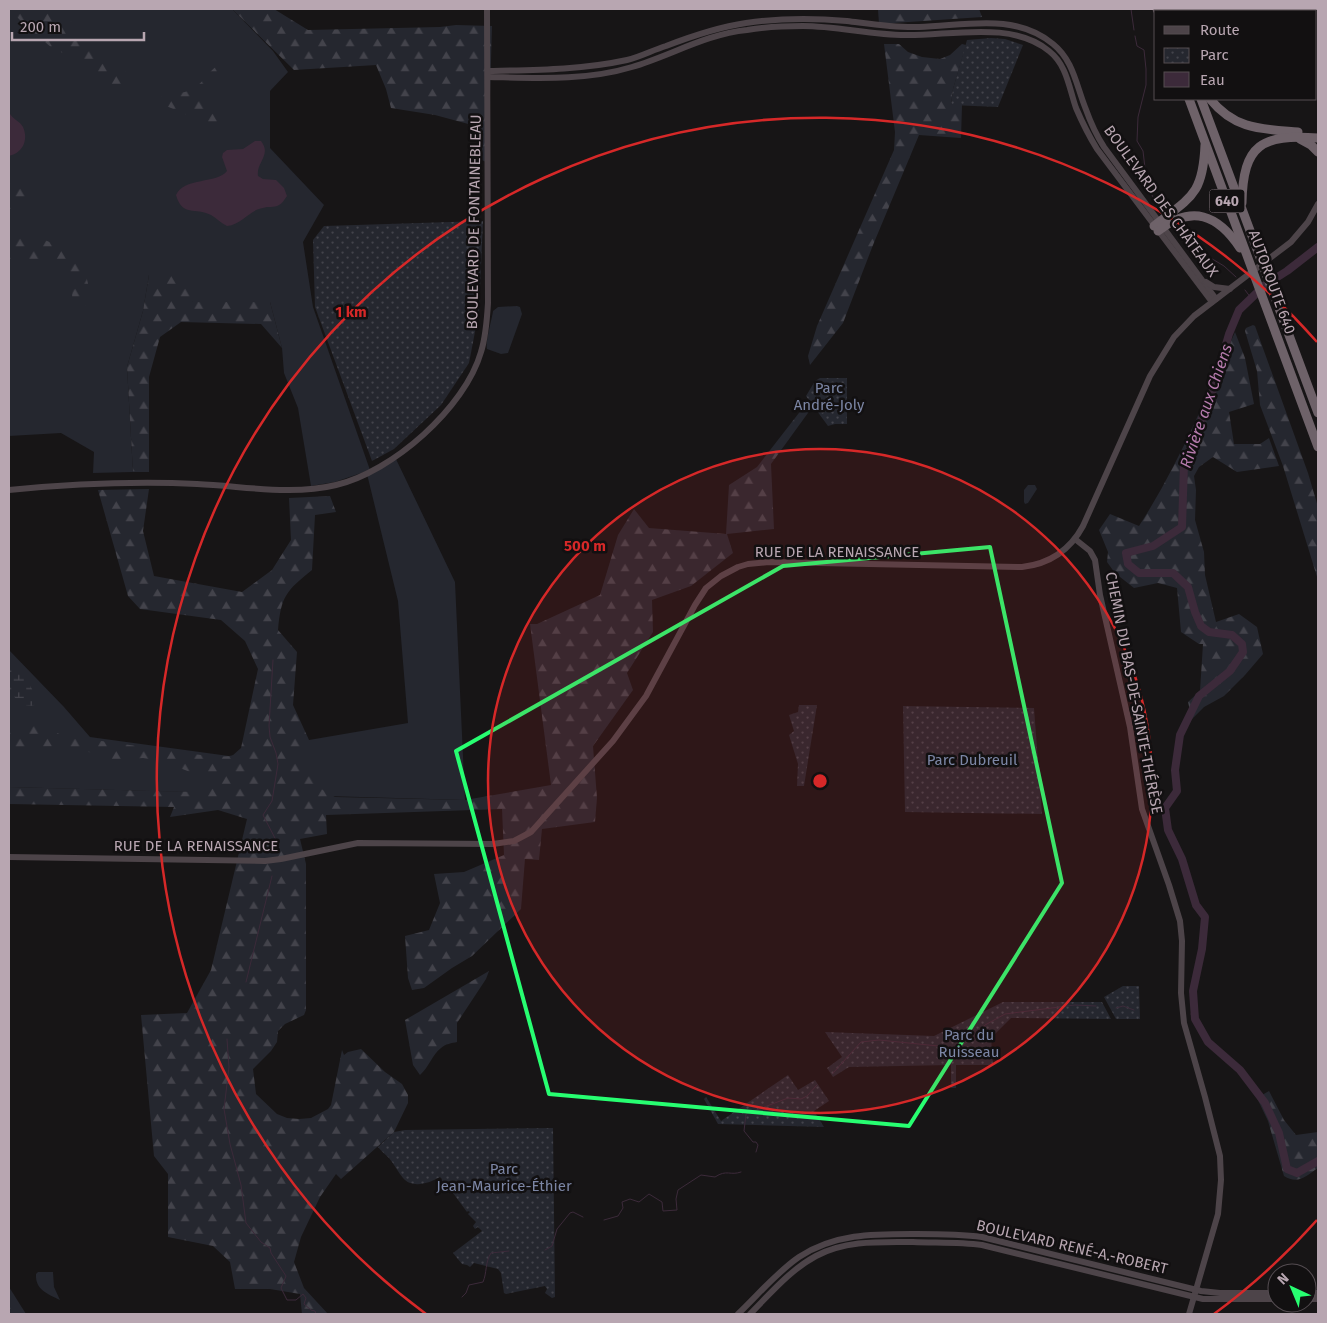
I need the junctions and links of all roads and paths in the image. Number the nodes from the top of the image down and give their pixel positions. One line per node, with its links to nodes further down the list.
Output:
1 (487, 9): 2 (street, BOULEVARD DE FONTAINEBLEAU)
2 (488, 74): 13 (street, BOULEVARD DES CHÂTEAUX); 13 (street, BOULEVARD DES CHÂTEAUX); 20 (street, BOULEVARD DE FONTAINEBLEAU)
3 (1189, 100): 9 (highway, AUTOROUTE 640 / 640)
4 (1201, 100): 12 (highway, AUTOROUTE 640 / 640)
5 (1211, 100): 6 (highway)
6 (1318, 134)
7 (1298, 138): 8 (highway); 10 (highway); 12 (highway)
8 (1318, 138)
9 (1205, 140): 13 (highway); 14 (highway, AUTOROUTE 640 / 640)
10 (1318, 152)
11 (1318, 204): 16 (street)
12 (1242, 208): 18 (highway, AUTOROUTE 640 / 640)
13 (1159, 227): 14 (highway); 15 (street, BOULEVARD DES CHÂTEAUX); 17 (street, BOULEVARD DES CHÂTEAUX)
14 (1249, 261): 19 (highway, AUTOROUTE 640 / 640)
15 (1200, 276): 16 (street); 17 (street, BOULEVARD DES CHÂTEAUX)
16 (1230, 289): 17 (street)
17 (1214, 301): 21 (street)
18 (1318, 413)
19 (1318, 446)
20 (9, 490)
21 (1075, 538): 22 (street, RUE DE LA RENAISSANCE); 23 (street, CHEMIN DU BAS-DE-SAINTE-THÉRÈSE)
22 (9, 857)
23 (1195, 1290): 24 (street, BOULEVARD RENÉ-A.-ROBERT); 25 (street, CHEMIN DU BAS-DE-SAINTE-THÉRÈSE); 27 (street, BOULEVARD RENÉ-A.-ROBERT)
24 (1267, 1293)
25 (1193, 1297): 26 (street, BOULEVARD RENÉ-A.-ROBERT); 28 (street, BOULEVARD RENÉ-A.-ROBERT); 29 (street, CHEMIN DU BAS-DE-SAINTE-THÉRÈSE)
26 (1267, 1299)
27 (738, 1314)
28 (750, 1314)
29 (1189, 1314)

